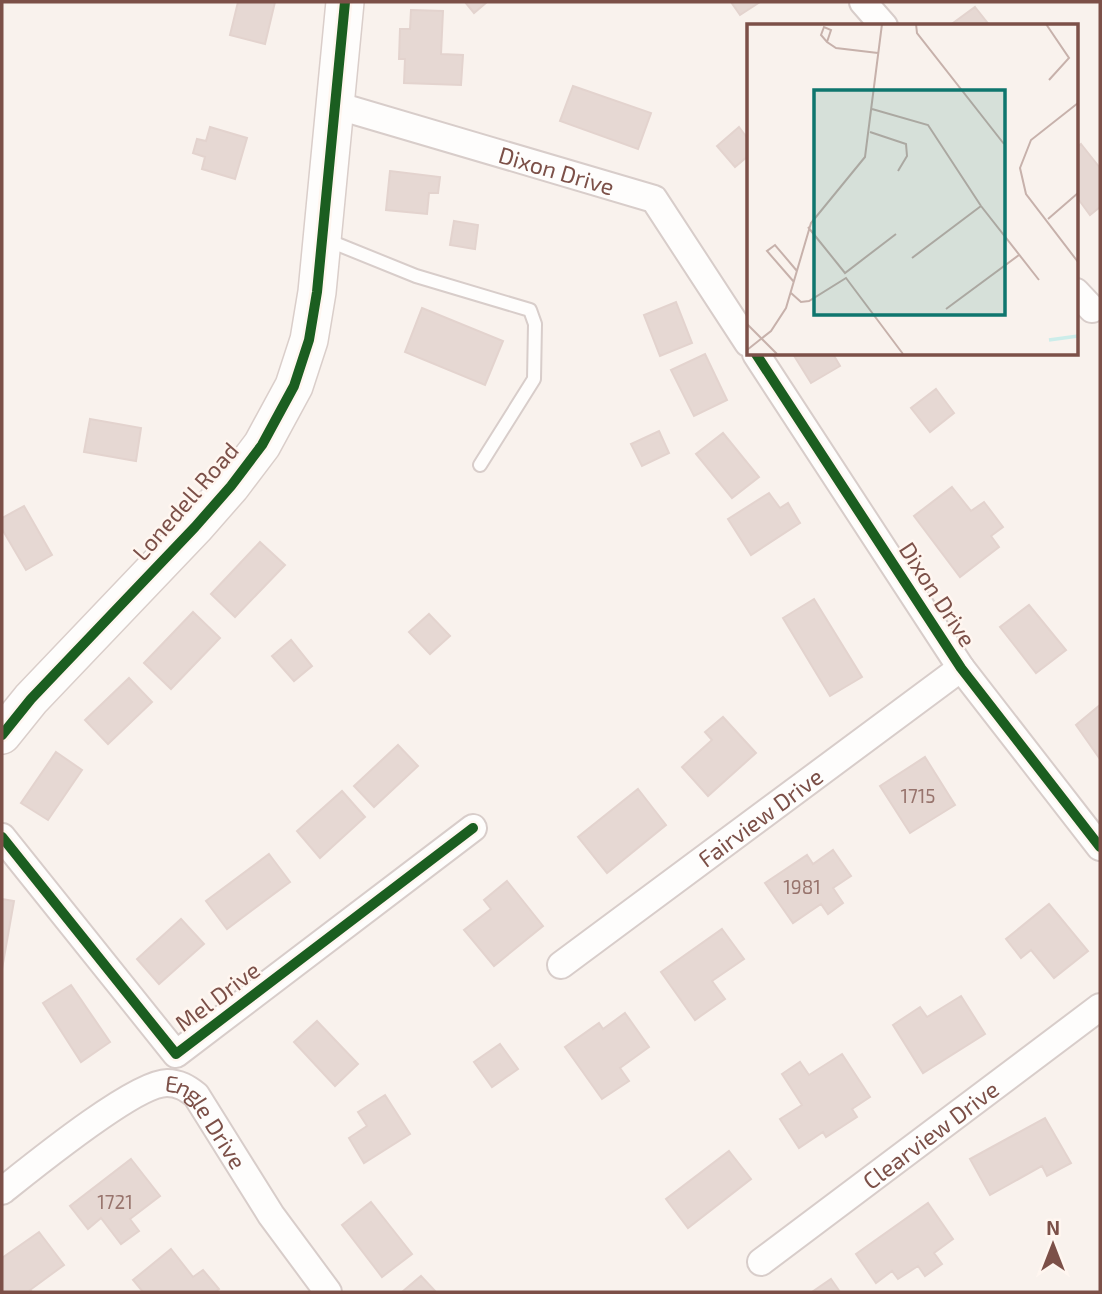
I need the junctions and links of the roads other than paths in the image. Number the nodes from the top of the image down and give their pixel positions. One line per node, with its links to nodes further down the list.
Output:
1 (345, 2): 4 (street, Lonedell Road)
2 (863, 2): 3 (street)
3 (882, 24)
4 (335, 105): 5 (street, Lonedell Road); 6 (street, Dixon Drive)
5 (323, 238): 8 (lane); 10 (street, Lonedell Road)
6 (747, 341)
7 (757, 355): 9 (street, Dixon Drive)
8 (480, 465)
9 (961, 668): 13 (street, Dixon Drive); 14 (street, Fairview Drive)
10 (2, 734)
11 (473, 828): 12 (street, Mel Drive)
12 (2, 837)
13 (1100, 847)
14 (561, 965)
15 (1100, 1007): 17 (street, Clearview Drive)
16 (2, 1191): 18 (street, Engle Drive)
17 (761, 1262)
18 (328, 1292)

